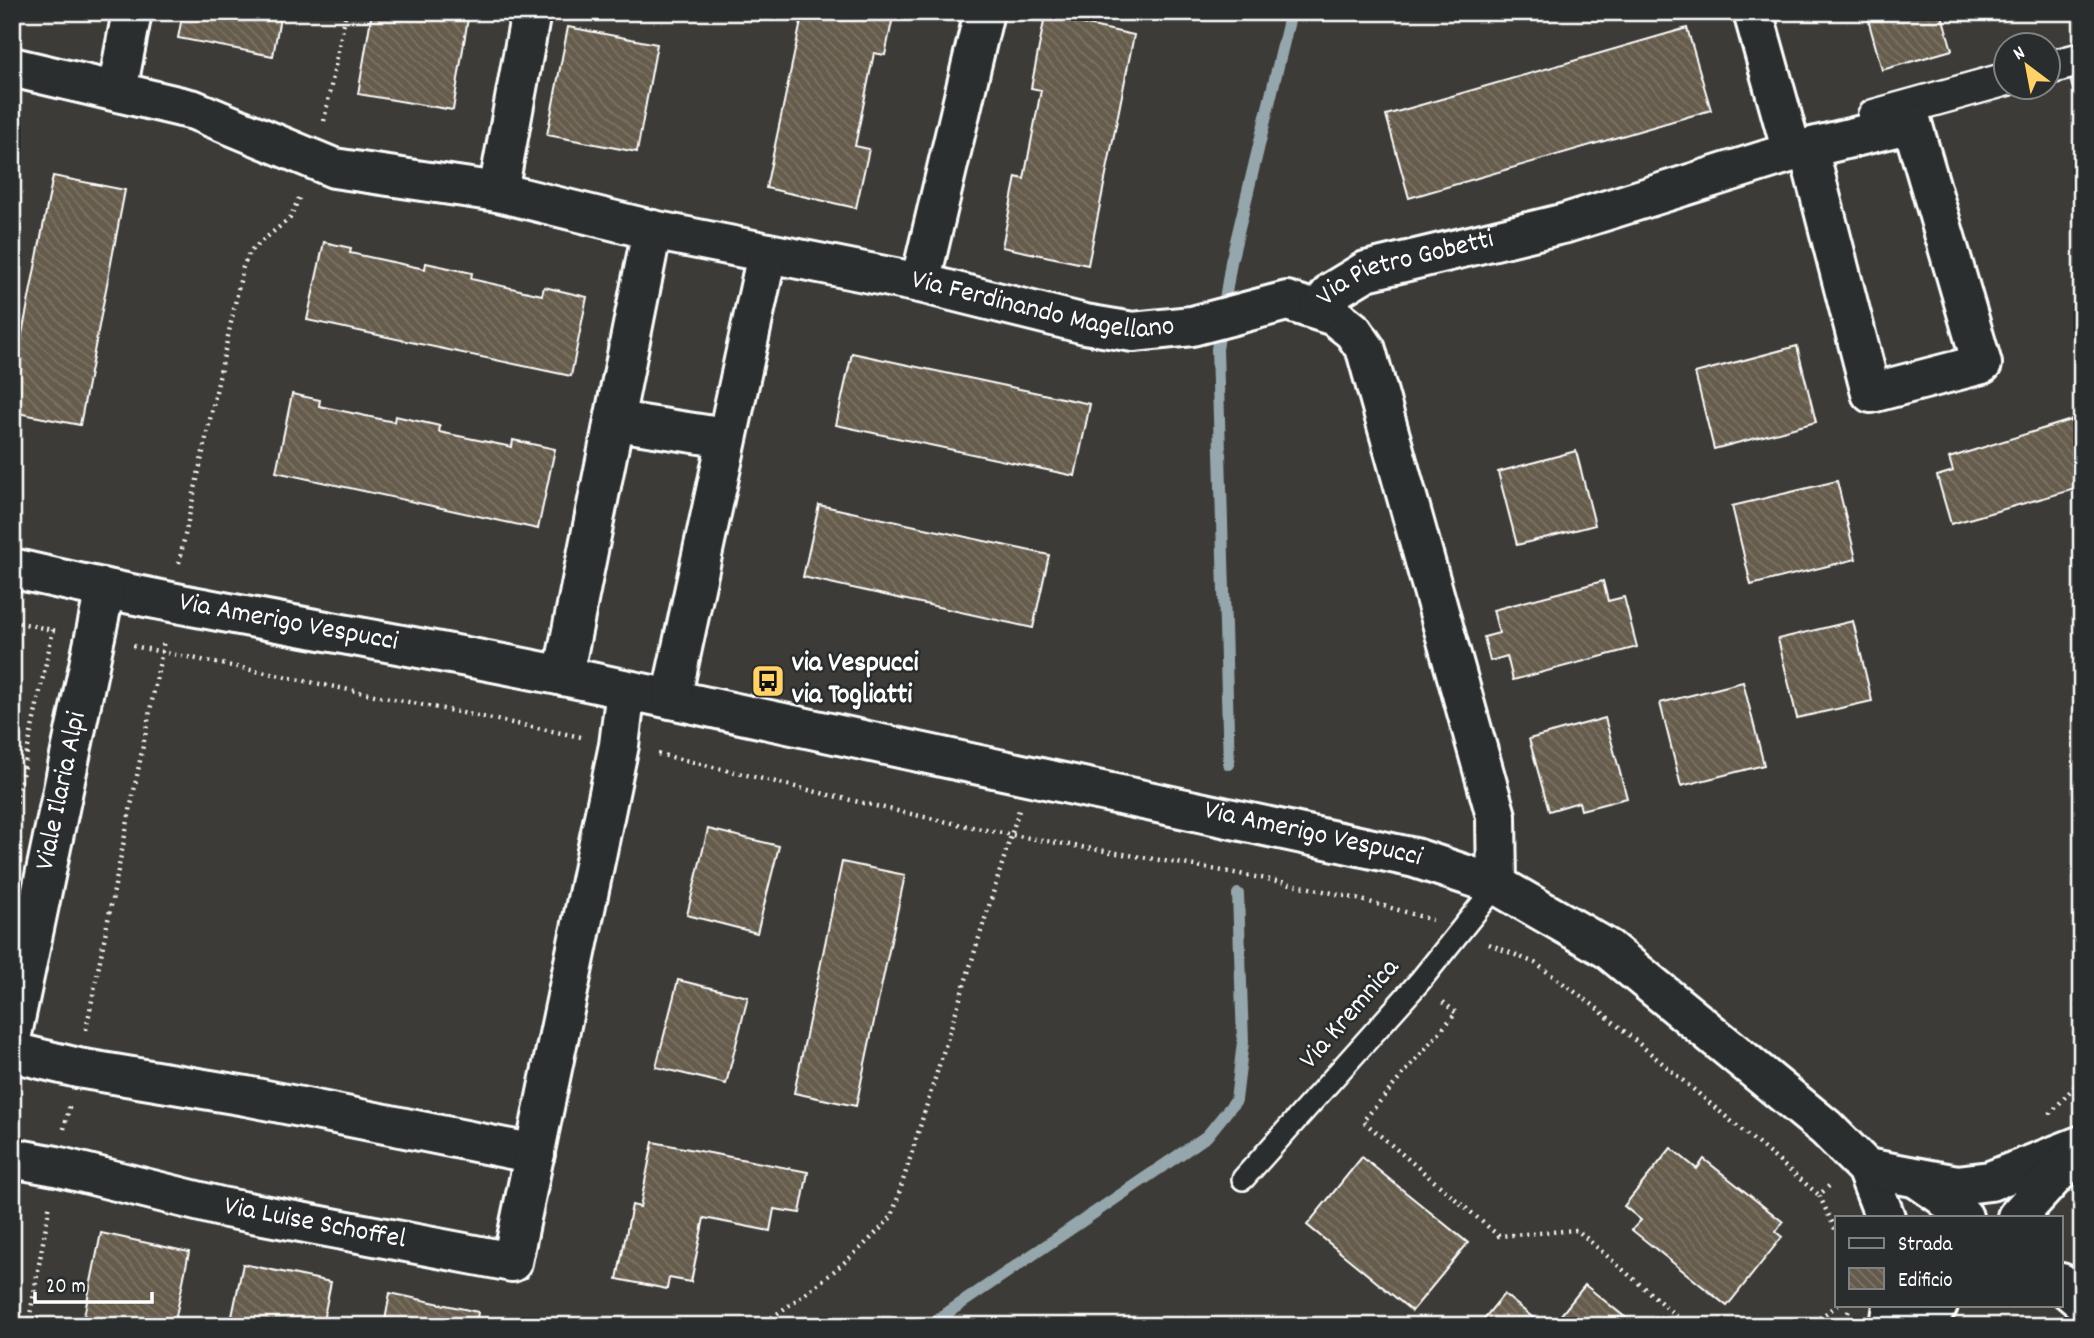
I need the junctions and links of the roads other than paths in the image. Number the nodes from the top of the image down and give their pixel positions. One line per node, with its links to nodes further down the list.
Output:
1 (132, 12): 9 (street)
2 (531, 12): 11 (street)
3 (984, 12): 14 (street)
4 (1753, 12): 10 (street)
5 (2082, 59): 6 (street)
6 (2062, 64)
7 (12, 67): 9 (street, Via Ferdinando Magellano)
8 (1993, 84): 10 (street)
9 (117, 91): 11 (street, Via Ferdinando Magellano)
10 (1796, 147): 10 (street); 15 (street, Via Pietro Gobetti)
11 (498, 192): 12 (street, Via Ferdinando Magellano)
12 (652, 230): 13 (street, Via Ferdinando Magellano); 16 (street)
13 (767, 254): 14 (street, Via Ferdinando Magellano); 17 (street)
14 (920, 283): 15 (street, Via Ferdinando Magellano)
15 (1319, 309): 23 (street, Via Pietro Gobetti)
16 (616, 421): 17 (street); 20 (street)
17 (726, 438): 22 (street)
18 (12, 568): 19 (street, Via Amerigo Vespucci)
19 (105, 589): 20 (street, Via Amerigo Vespucci); 24 (street, Viale Ilaria Alpi)
20 (563, 676): 21 (street, Via Amerigo Vespucci)
21 (626, 690): 22 (street, Via Amerigo Vespucci); 27 (street, Via Luise Schoffel)
22 (670, 699): 23 (street, Via Amerigo Vespucci)
23 (1497, 885): 29 (street, Via Amerigo Vespucci); 30 (lane, Via Kremnica)
24 (12, 1034)
25 (12, 1052): 27 (street)
26 (2082, 1145): 31 (street); 34 (street)
27 (534, 1154): 28 (street, Via Luise Schoffel)
28 (12, 1158)
29 (1866, 1168): 31 (street); 32 (street, Via Amerigo Vespucci)
30 (1243, 1179)
31 (1918, 1179): 33 (street)
32 (1885, 1216)
33 (1962, 1216)
34 (2018, 1216)
35 (2062, 1284): 36 (street)
36 (2082, 1301)
37 (1893, 1306): 39 (street)
38 (1937, 1306): 40 (street)
39 (1890, 1326)
40 (1919, 1326)

